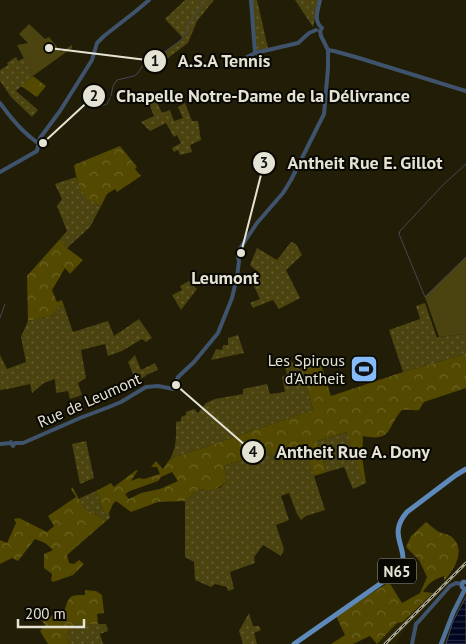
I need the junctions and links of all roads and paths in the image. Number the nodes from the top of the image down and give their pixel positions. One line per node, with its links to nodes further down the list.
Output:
1 (149, 0): 10 (street)
2 (251, 0): 6 (street)
3 (320, 0): 4 (street)
4 (318, 31): 5 (street); 6 (street)
5 (328, 50): 8 (street); 12 (street, Rue de Leumont)
6 (255, 53): 7 (street)
7 (225, 65)
8 (466, 91)
9 (0, 103): 10 (street)
10 (38, 143): 11 (street)
11 (0, 172)
12 (0, 444)
13 (466, 469): 15 (main road, N65)
14 (465, 586): 16 (street); 17 (main road)
15 (294, 644)
16 (412, 644)
17 (441, 644)

